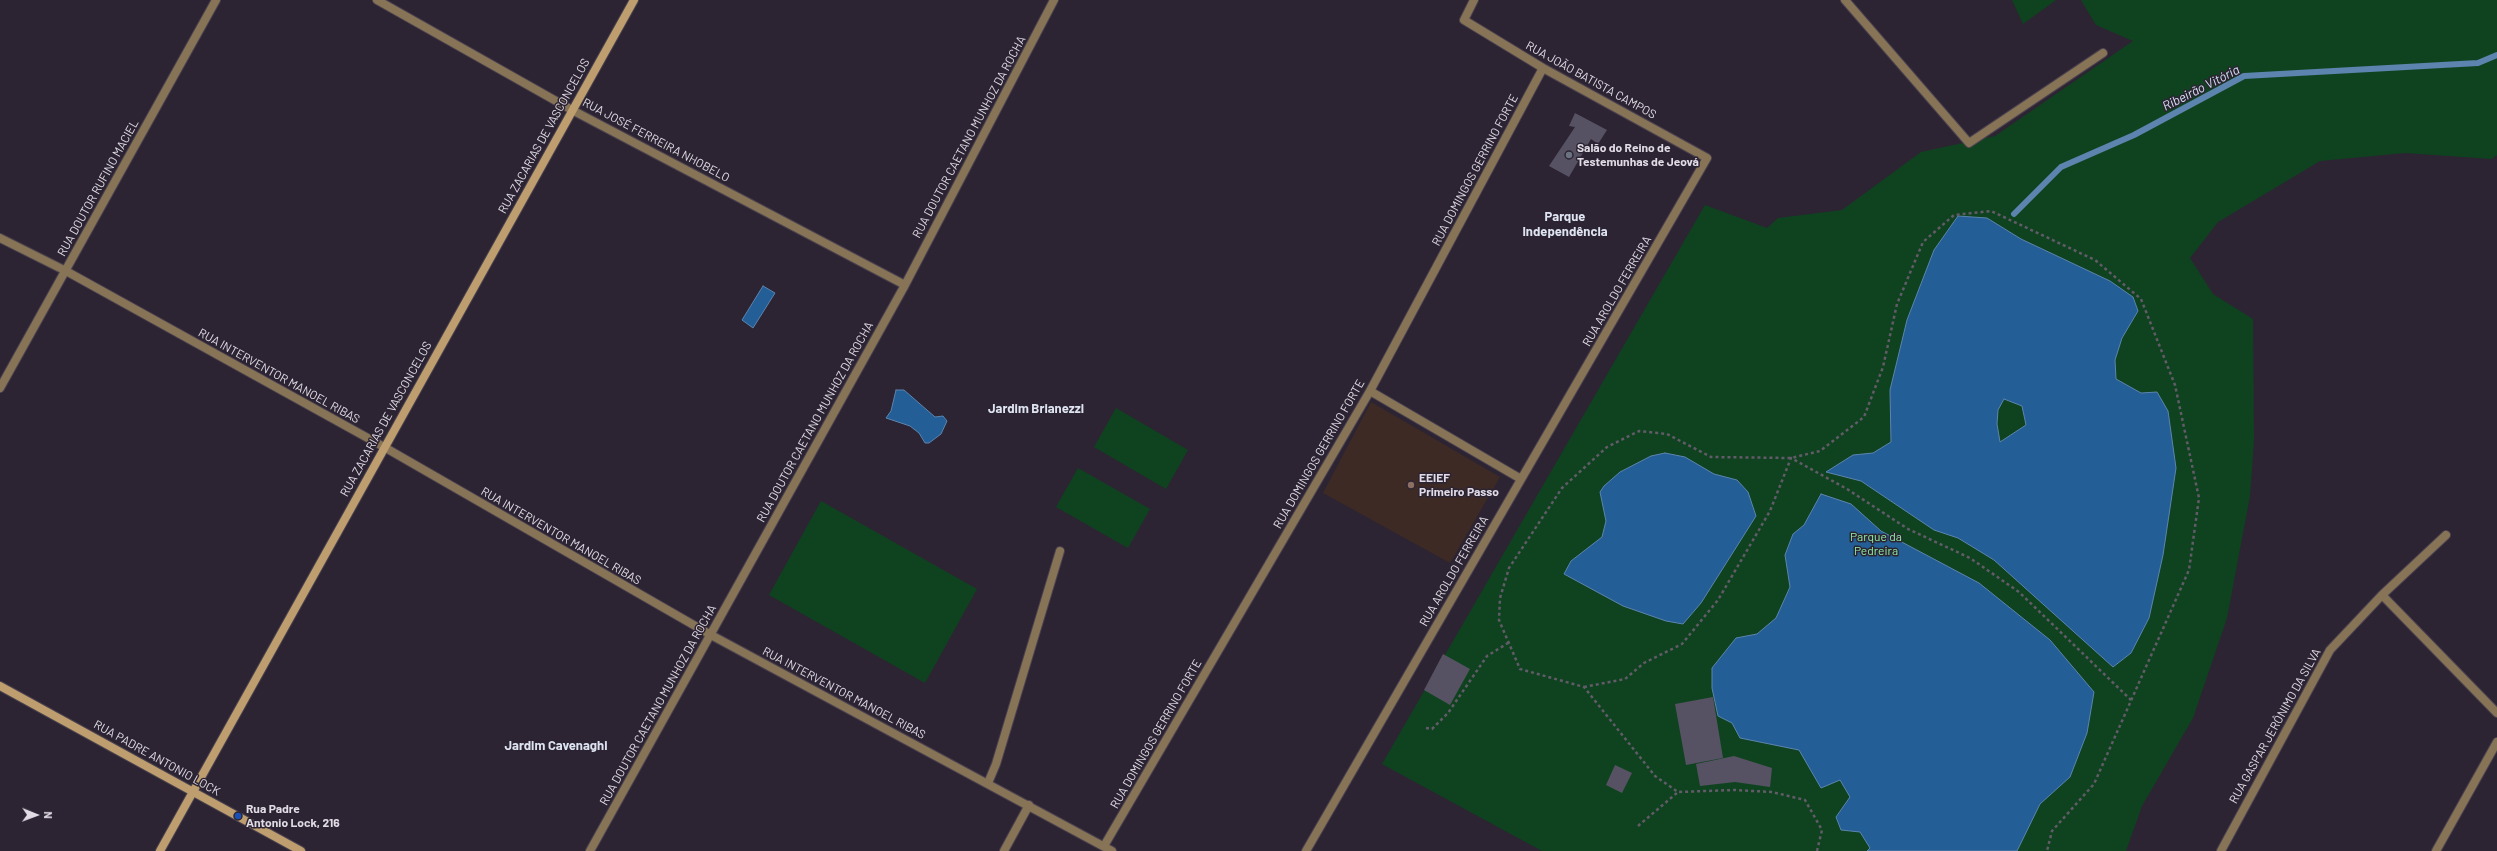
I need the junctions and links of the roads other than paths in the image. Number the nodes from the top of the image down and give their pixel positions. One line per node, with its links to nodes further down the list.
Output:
1 (216, 0): 12 (street, RUA DOUTOR RUFINO MACIEL)
2 (377, 0): 9 (street, RUA JOSÉ FERREIRA NHOBELO)
3 (634, 0): 9 (street, RUA ZACARIAS DE VASCONCELOS)
4 (1054, 0): 13 (street, RUA DOUTOR CAETANO MUNHOZ DA ROCHA)
5 (1474, 0): 8 (street, RUA JOÃO BATISTA CAMPOS)
6 (1845, 0): 7 (street)
7 (2104, 53)
8 (1543, 68): 10 (street, RUA JOÃO BATISTA CAMPOS); 15 (street, RUA DOMINGOS GERRINO FORTE)
9 (572, 110): 13 (street, RUA JOSÉ FERREIRA NHOBELO); 16 (street, RUA ZACARIAS DE VASCONCELOS)
10 (1708, 158): 17 (street, RUA AROLDO FERREIRA)
11 (0, 238): 12 (street, RUA INTERVENTOR MANOEL RIBAS)
12 (66, 271): 14 (street, RUA DOUTOR RUFINO MACIEL); 16 (street, RUA INTERVENTOR MANOEL RIBAS)
13 (905, 285): 21 (street, RUA DOUTOR CAETANO MUNHOZ DA ROCHA)
14 (0, 388)
15 (1370, 391): 17 (street); 28 (street, RUA DOMINGOS GERRINO FORTE)
16 (384, 447): 21 (street, RUA INTERVENTOR MANOEL RIBAS); 26 (street, RUA ZACARIAS DE VASCONCELOS)
17 (1521, 479): 34 (street, RUA AROLDO FERREIRA)
18 (2446, 535): 20 (street, RUA GASPAR JERÔNIMO DA SILVA)
19 (1060, 551): 25 (street)
20 (2382, 595): 23 (street); 35 (street, RUA GASPAR JERÔNIMO DA SILVA)
21 (710, 635): 25 (street, RUA INTERVENTOR MANOEL RIBAS); 31 (street, RUA DOUTOR CAETANO MUNHOZ DA ROCHA)
22 (0, 686): 26 (street, RUA PADRE ANTONIO LOCK)
23 (2497, 713)
24 (2497, 742): 36 (street)
25 (988, 783): 27 (street, RUA INTERVENTOR MANOEL RIBAS)
26 (192, 791): 29 (street, RUA ZACARIAS DE VASCONCELOS); 30 (street, RUA PADRE ANTONIO LOCK)
27 (1029, 805): 28 (street, RUA INTERVENTOR MANOEL RIBAS); 32 (street)
28 (1104, 846): 33 (street, RUA INTERVENTOR MANOEL RIBAS)
29 (160, 851)
30 (301, 851)
31 (590, 851)
32 (1004, 851)
33 (1112, 851)
34 (1306, 851)
35 (2221, 851)
36 (2436, 851)

